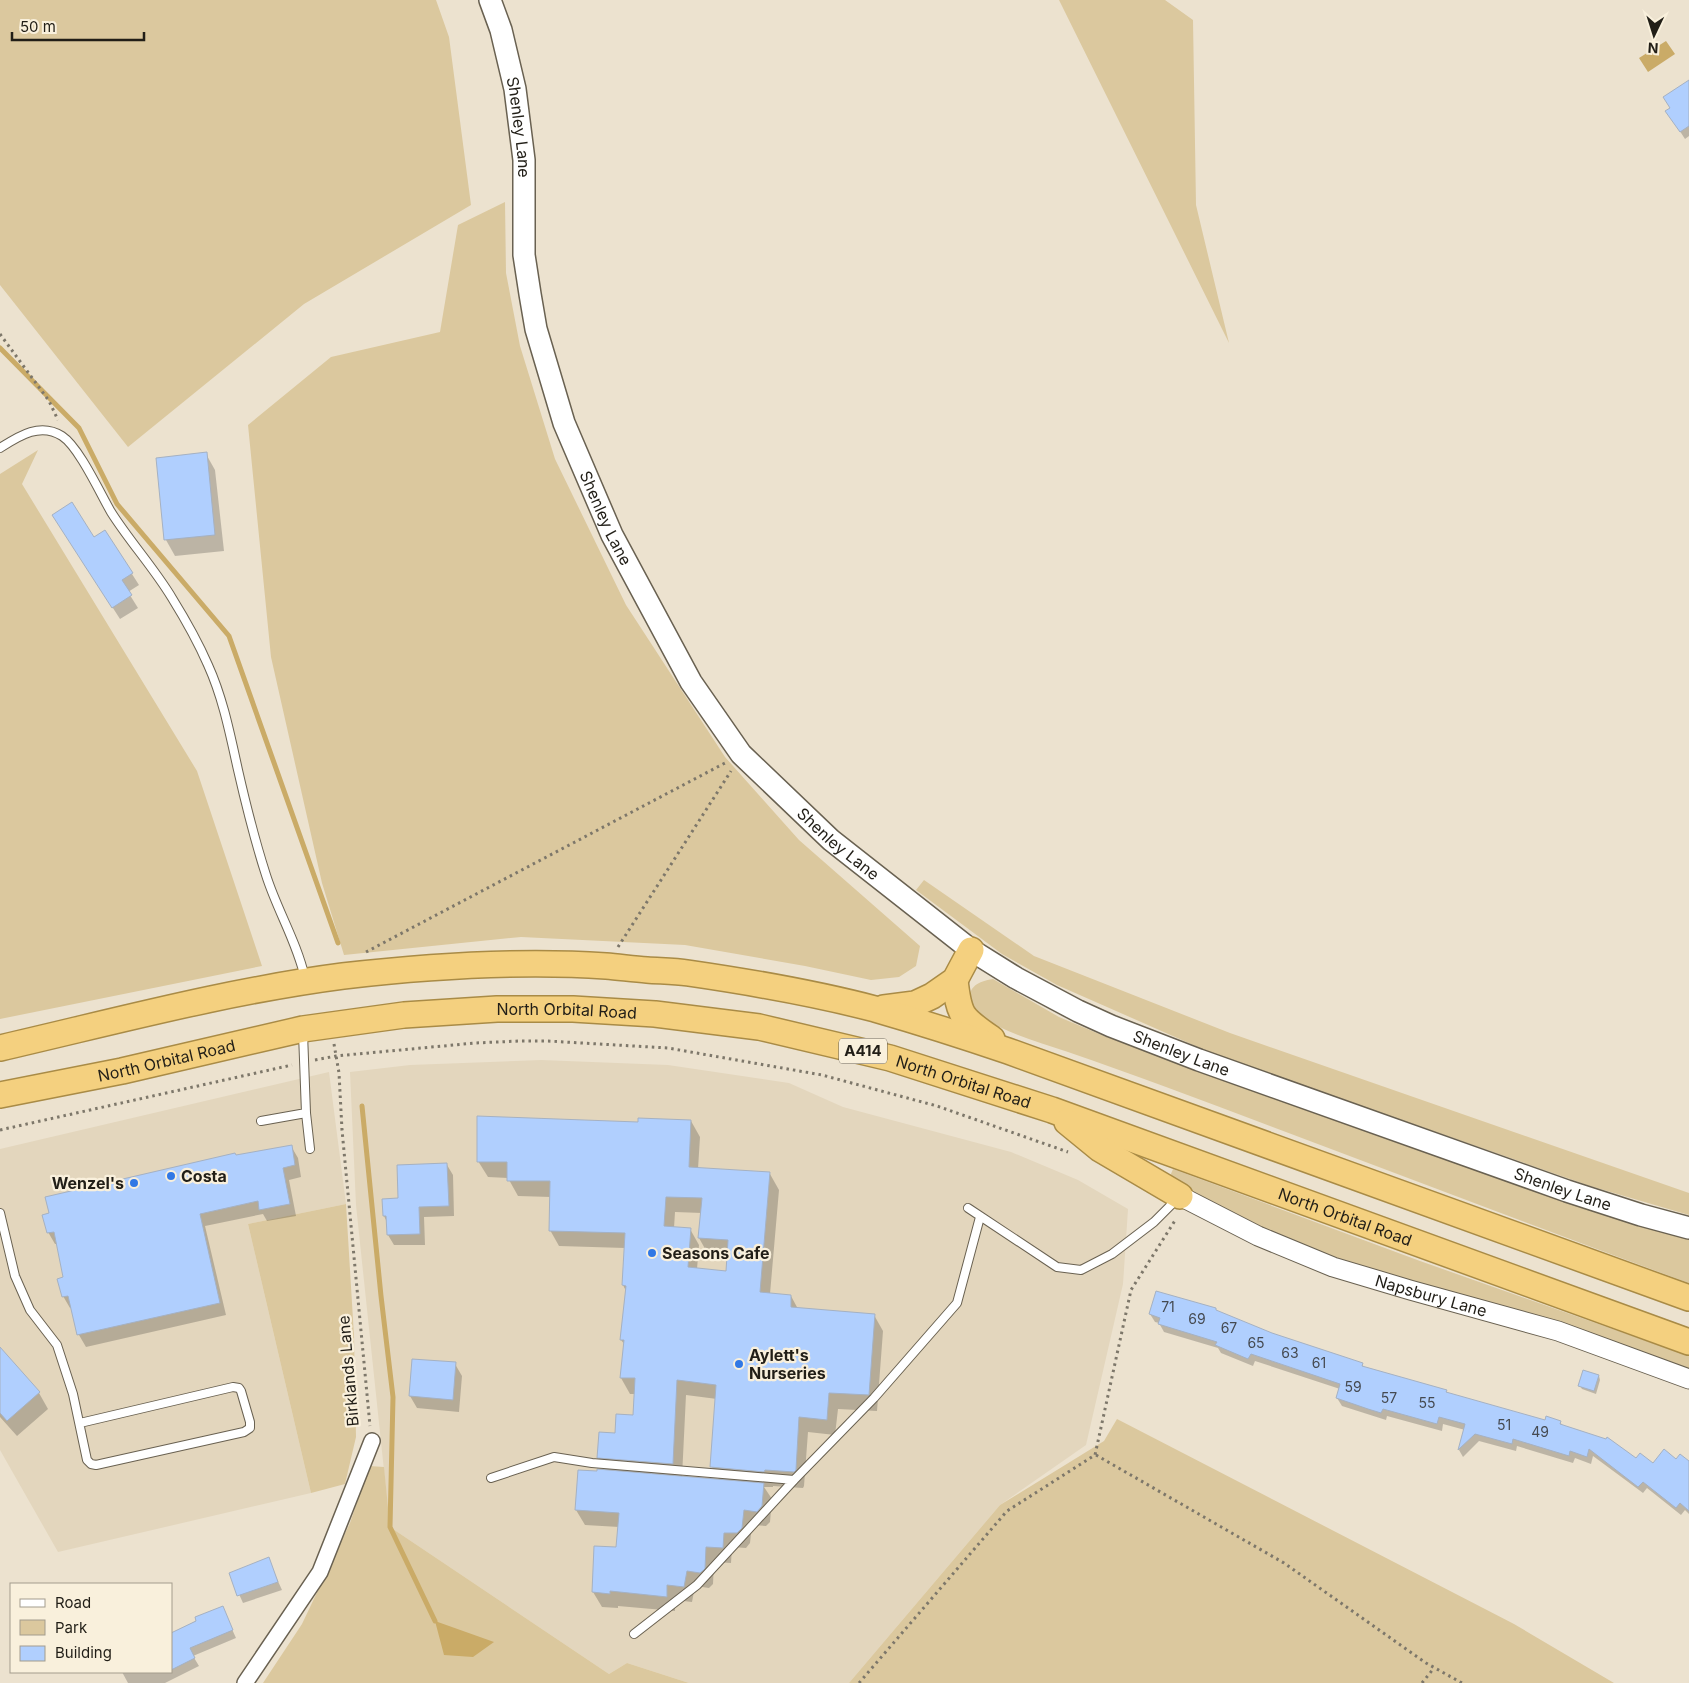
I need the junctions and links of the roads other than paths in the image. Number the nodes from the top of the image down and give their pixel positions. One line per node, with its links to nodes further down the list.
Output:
1 (490, 0): 3 (main road, Shenley Lane)
2 (0, 448): 5 (lane)
3 (971, 950): 4 (highway); 19 (main road, Shenley Lane)
4 (955, 980): 6 (highway); 9 (highway)
5 (306, 982): 6 (highway); 8 (highway)
6 (874, 1009): 9 (highway)
7 (303, 1029): 10 (highway, North Orbital Road / A414); 11 (highway, North Orbital Road / A414); 12 (lane)
8 (0, 1048)
9 (1008, 1051): 20 (highway)
10 (2, 1098)
11 (1052, 1110): 15 (highway); 21 (highway, North Orbital Road / A414)
12 (306, 1113): 13 (lane); 14 (lane)
13 (261, 1121)
14 (310, 1149)
15 (1184, 1198): 18 (lane); 22 (street, Napsbury Lane)
16 (968, 1208): 18 (lane)
17 (0, 1213): 23 (lane)
18 (980, 1217): 26 (lane)
19 (1689, 1228)
20 (1689, 1298)
21 (1689, 1342)
22 (1689, 1379)
23 (80, 1424): 23 (lane)
24 (372, 1442): 28 (street, Birklands Lane)
25 (491, 1478): 26 (lane)
26 (794, 1480): 27 (lane)
27 (634, 1634)
28 (245, 1683)

